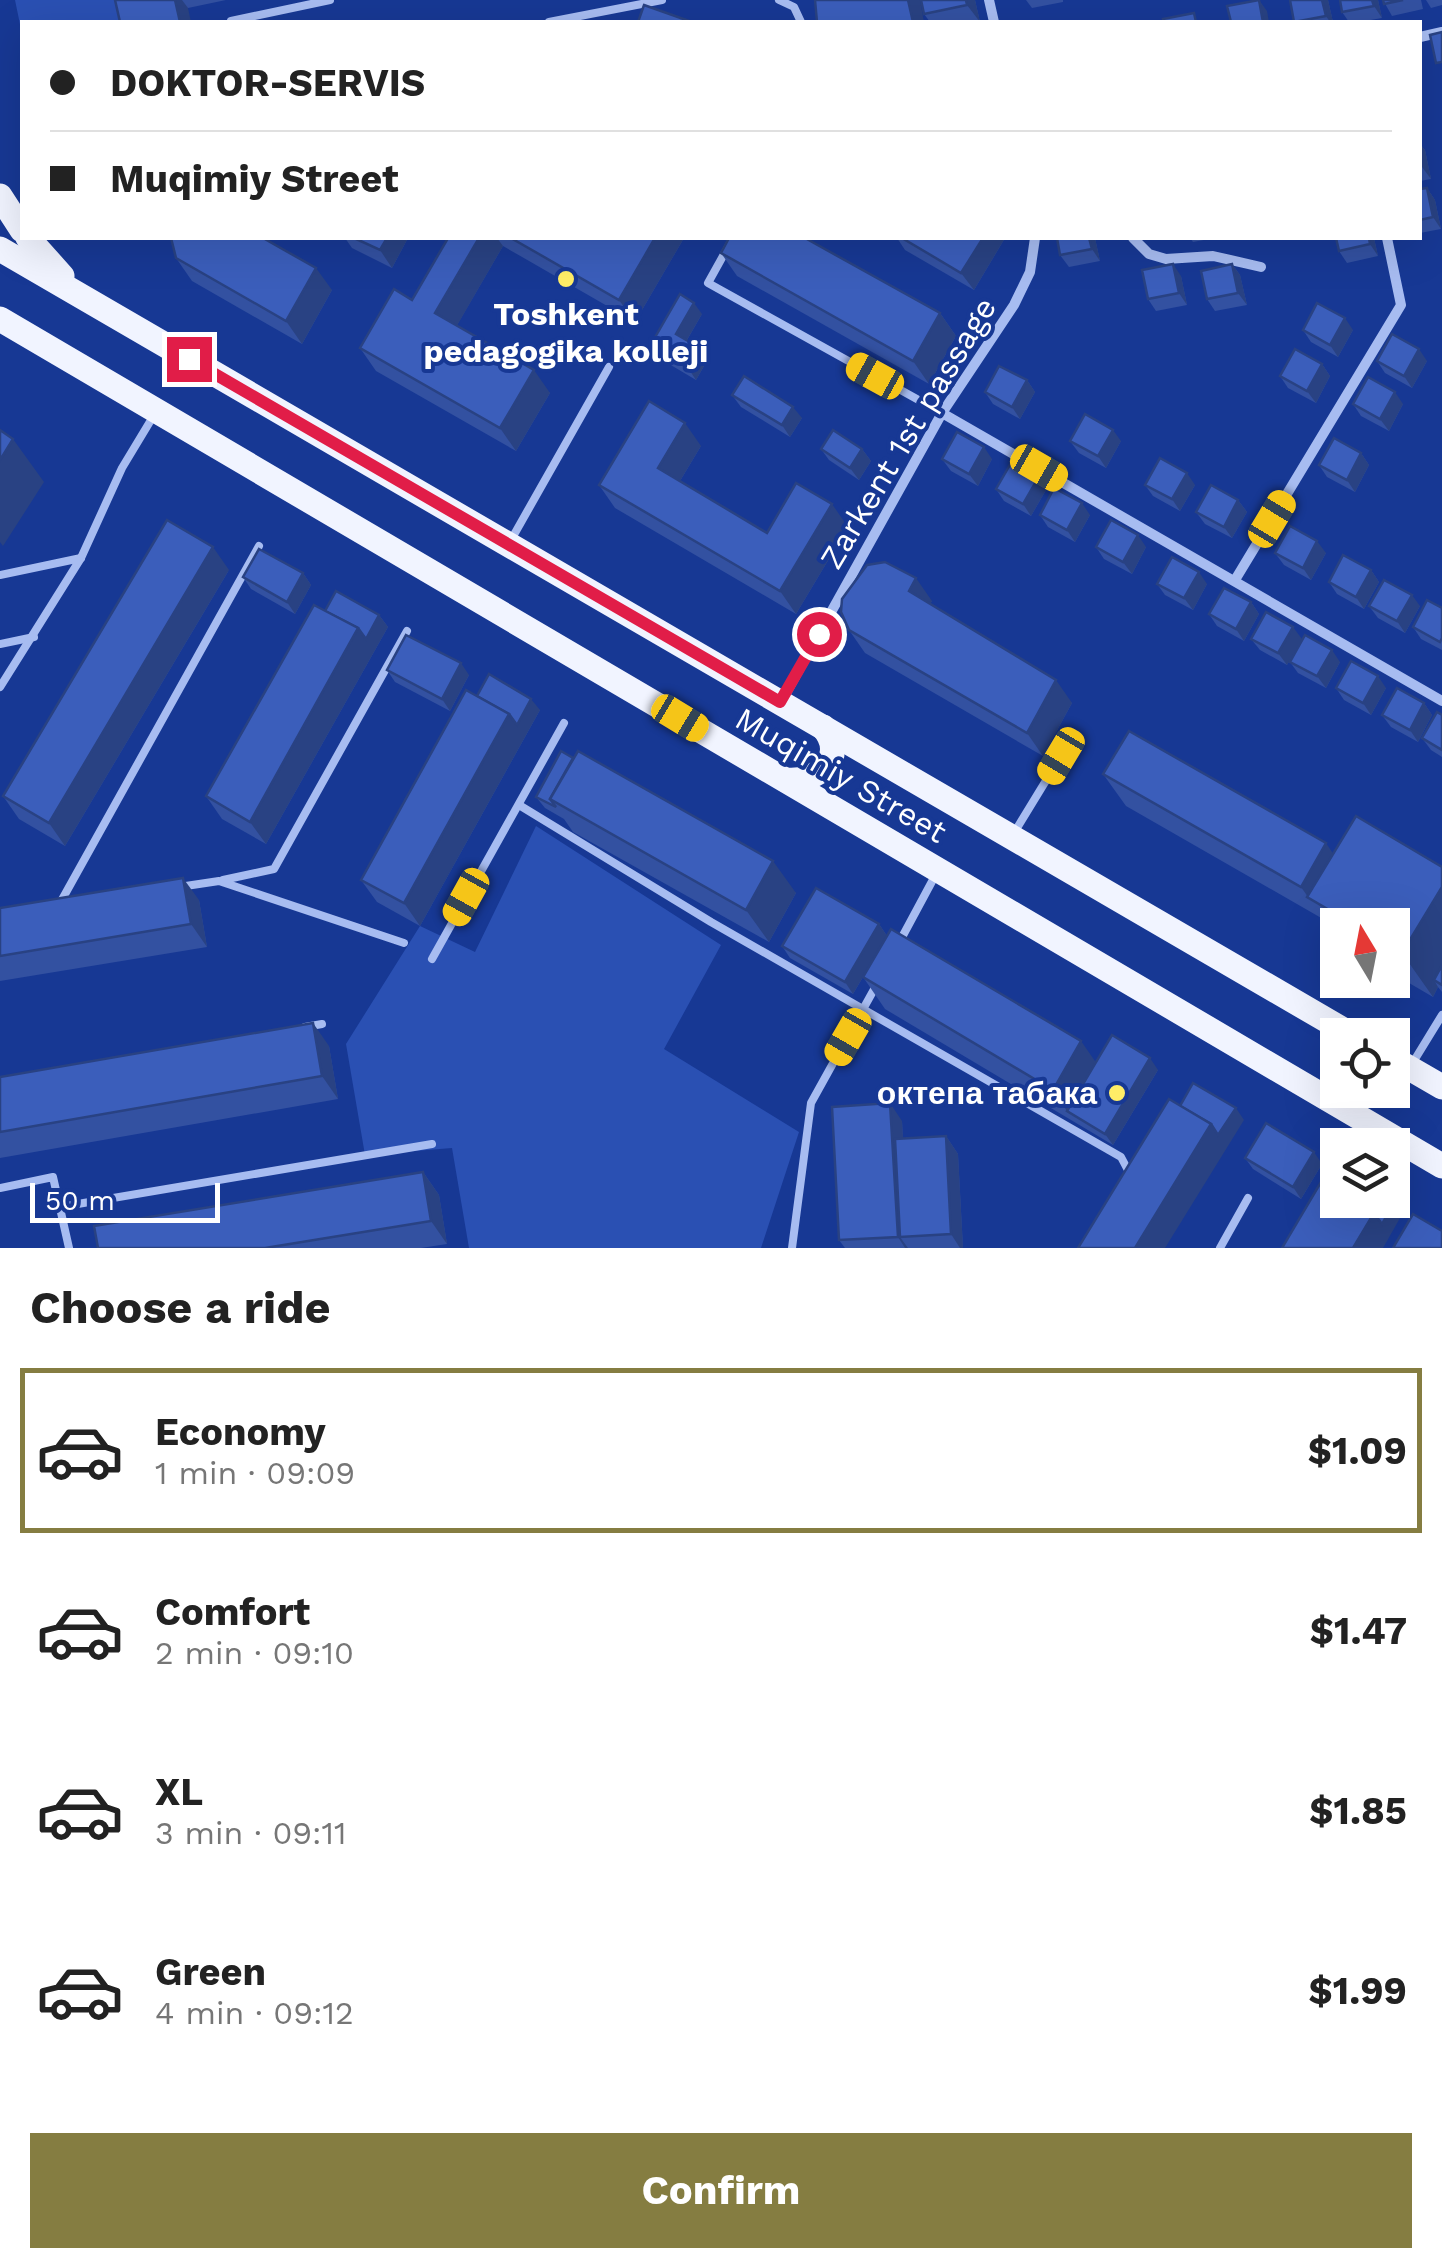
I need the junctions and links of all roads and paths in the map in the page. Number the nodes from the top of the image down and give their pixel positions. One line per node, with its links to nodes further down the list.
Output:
1 (330, 0): 4 (lane)
2 (662, 0): 5 (lane)
3 (780, 0): 6 (lane)
4 (236, 20)
5 (559, 20)
6 (800, 20)
7 (0, 196): 8 (main road)
8 (20, 227)
9 (30, 240): 16 (main road)
10 (732, 240): 20 (lane)
11 (1035, 240): 20 (street, Zarkent 1st passage)
12 (1135, 240): 15 (street)
13 (1387, 240): 25 (street)
14 (0, 249): 16 (main road, Muqimiy Street)
15 (1262, 266)
16 (88, 300): 21 (main road, Muqimiy Street)
17 (0, 319): 19 (main road, Muqimiy Street)
18 (609, 367): 21 (lane)
19 (156, 411): 23 (lane); 35 (main road, Muqimiy Street)
20 (942, 412): 25 (street); 31 (street, Zarkent 1st passage)
21 (509, 544): 31 (main road, Muqimiy Street)
22 (259, 546): 42 (lane)
23 (80, 558): 24 (lane); 27 (lane)
24 (0, 576)
25 (1234, 580): 30 (street)
26 (407, 631): 39 (lane)
27 (34, 636): 28 (lane); 29 (lane)
28 (0, 644)
29 (0, 687)
30 (1442, 701)
31 (780, 702): 33 (main road, Muqimiy Street)
32 (564, 723): 36 (lane)
33 (824, 727): 35 (main road); 37 (main road, Muqimiy Street)
34 (1061, 756): 37 (lane)
35 (786, 780): 38 (main road, Muqimiy Street)
36 (518, 804): 46 (lane); 48 (lane)
37 (1011, 837): 50 (main road, Muqimiy Street)
38 (938, 870): 45 (lane); 55 (main road, Muqimiy Street)
39 (218, 881): 40 (lane); 44 (lane)
40 (166, 889)
41 (77, 902): 42 (lane)
42 (60, 905): 43 (lane)
43 (44, 908)
44 (404, 943)
45 (896, 950)
46 (432, 959)
47 (879, 980): 48 (lane)
48 (863, 1011): 60 (lane); 65 (lane)
49 (1442, 1015): 53 (lane)
50 (1323, 1018)
51 (322, 1024): 52 (lane)
52 (303, 1028)
53 (1410, 1052)
54 (1410, 1068): 56 (main road)
55 (1320, 1084)
56 (1442, 1087)
57 (1359, 1108): 59 (main road, Muqimiy Street)
58 (432, 1144): 63 (lane)
59 (1442, 1166)
60 (1124, 1182)
61 (0, 1188): 63 (lane)
62 (1248, 1198): 66 (lane)
63 (60, 1206): 64 (lane)
64 (69, 1248)
65 (792, 1248)
66 (1220, 1248)

